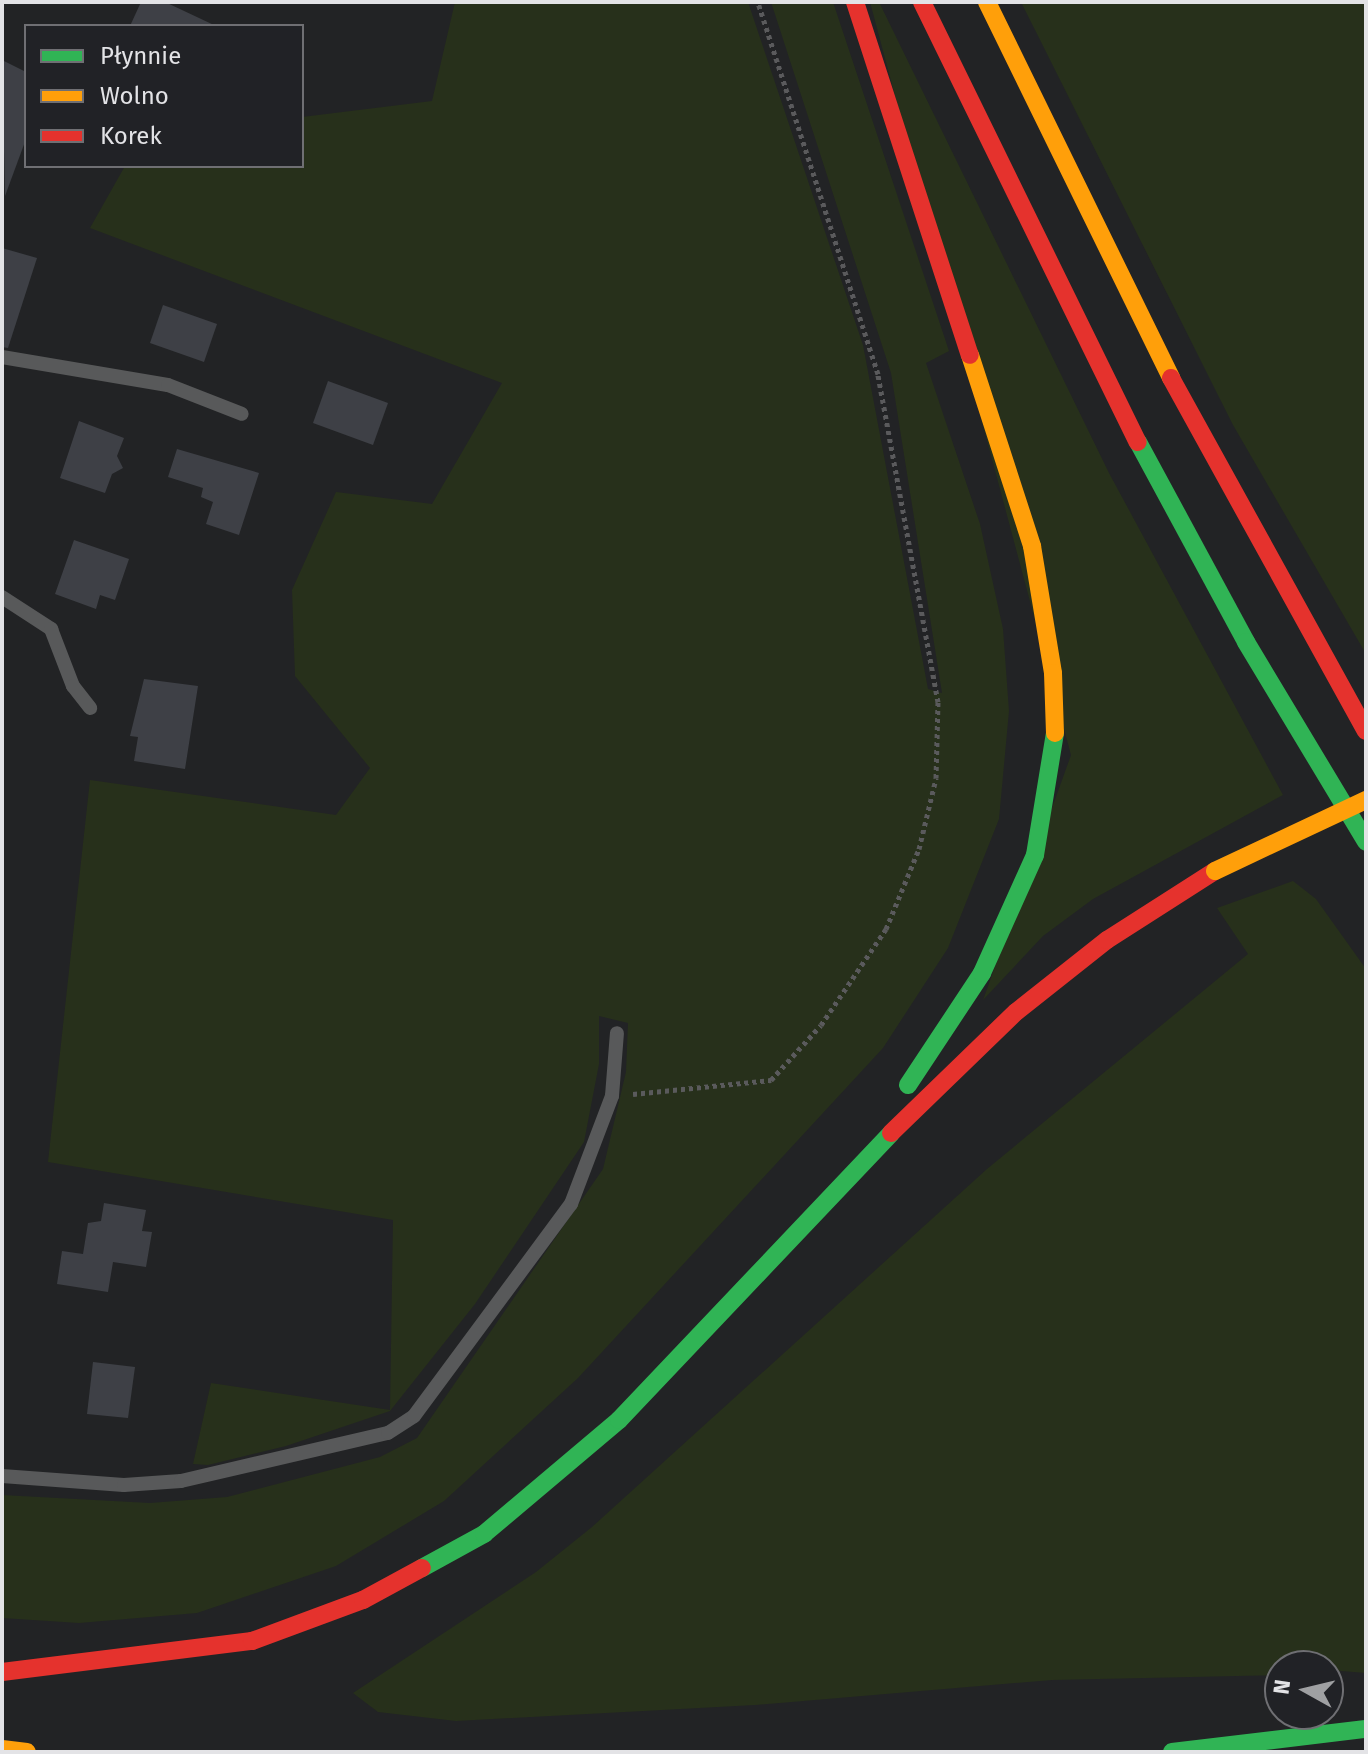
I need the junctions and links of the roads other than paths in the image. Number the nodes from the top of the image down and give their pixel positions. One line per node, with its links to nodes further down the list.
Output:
1 (855, 2): 12 (highway)
2 (922, 2): 10 (highway)
3 (987, 2): 8 (highway)
4 (2, 357): 5 (lane)
5 (242, 414)
6 (2, 597): 7 (lane)
7 (90, 708)
8 (1366, 731)
9 (1366, 800): 12 (highway, bridge)
10 (1366, 842)
11 (617, 1033): 13 (lane)
12 (835, 1187): 14 (highway)
13 (2, 1476)
14 (2, 1672)
15 (1366, 1729): 18 (highway)
16 (2, 1749): 17 (highway)
17 (27, 1752)
18 (1172, 1752)

